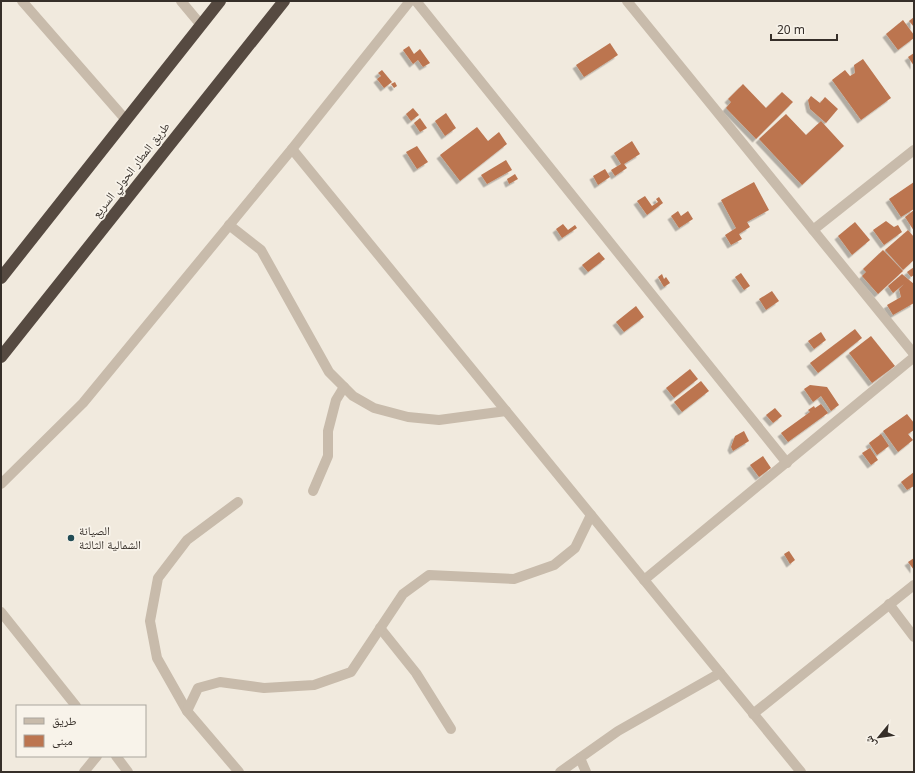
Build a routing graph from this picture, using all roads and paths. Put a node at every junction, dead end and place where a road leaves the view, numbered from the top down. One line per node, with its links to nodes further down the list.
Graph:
1 (22, 1): 9 (street)
2 (181, 1): 8 (street)
3 (220, 1): 8 (highway)
4 (284, 1): 16 (highway, طريق المطار الحولي السريع)
5 (410, 1): 10 (street)
6 (416, 1): 20 (street)
7 (627, 1): 13 (street)
8 (202, 25): 9 (highway)
9 (126, 120): 14 (highway)
10 (292, 148): 12 (street); 19 (street)
11 (914, 150): 13 (street)
12 (229, 225): 18 (street); 21 (street)
13 (813, 230): 15 (street)
14 (1, 278)
15 (914, 354)
16 (1, 357)
17 (914, 357): 20 (street)
18 (344, 387): 19 (street); 22 (street)
19 (506, 411): 24 (street)
20 (786, 463): 25 (street)
21 (1, 484)
22 (313, 491)
23 (238, 502): 33 (street)
24 (591, 515): 25 (street); 29 (street)
25 (644, 580): 31 (street)
26 (914, 584): 27 (street)
27 (889, 604): 30 (street); 34 (street)
28 (1, 612): 32 (street)
29 (380, 628): 33 (street); 35 (street)
30 (914, 637)
31 (720, 673): 34 (street); 38 (street)
32 (75, 705)
33 (187, 711): 41 (street)
34 (753, 714): 44 (street)
35 (451, 729)
36 (96, 757): 39 (street)
37 (117, 757): 40 (street)
38 (580, 758): 42 (street); 43 (street)
39 (84, 772)
40 (128, 772)
41 (239, 772)
42 (560, 772)
43 (586, 772)
44 (801, 772)

